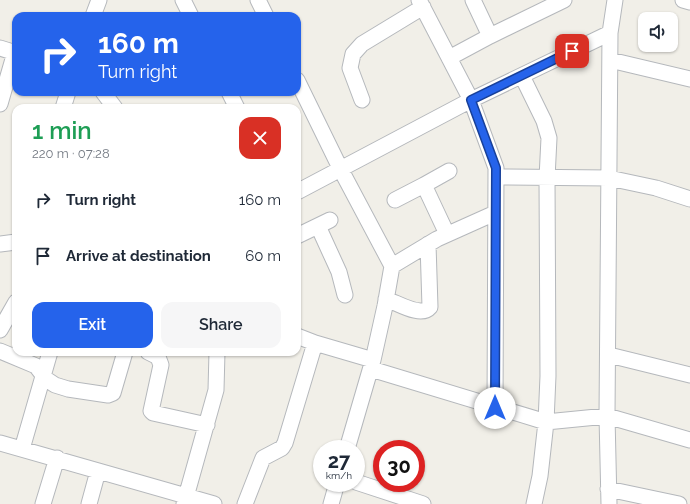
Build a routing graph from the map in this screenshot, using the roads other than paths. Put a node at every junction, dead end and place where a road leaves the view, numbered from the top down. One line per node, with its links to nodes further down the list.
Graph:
1 (99, 0): 8 (street)
2 (183, 0): 9 (street)
3 (258, 0): 10 (street)
4 (473, 0): 12 (street)
5 (564, 0): 12 (street)
6 (615, 0): 11 (street)
7 (421, 3): 15 (street); 21 (street)
8 (95, 12)
9 (189, 12)
10 (264, 12)
11 (610, 32): 16 (street); 18 (street)
12 (490, 36): 15 (street)
13 (0, 48): 14 (street)
14 (12, 52)
15 (449, 58): 22 (street)
16 (610, 60): 19 (street); 28 (street)
17 (12, 66): 23 (street)
18 (522, 76): 22 (street); 27 (street)
19 (690, 79)
20 (301, 88): 24 (street)
21 (362, 100)
22 (471, 100): 24 (street); 26 (street)
23 (0, 104)
24 (341, 170): 30 (street); 39 (street)
25 (449, 171): 29 (street)
26 (497, 177): 27 (street); 33 (street)
27 (547, 178): 28 (street); 59 (street)
28 (609, 178): 31 (street); 48 (street)
29 (424, 185): 32 (street); 35 (street)
30 (301, 190)
31 (690, 199)
32 (395, 200)
33 (495, 213): 35 (street); 57 (street)
34 (301, 234): 40 (street)
35 (447, 234): 38 (street)
36 (12, 242): 37 (street)
37 (0, 244)
38 (428, 244): 39 (street); 41 (street)
39 (392, 266): 41 (street)
40 (345, 295)
41 (386, 299): 54 (street)
42 (12, 309): 43 (street)
43 (0, 330)
44 (301, 338): 45 (street)
45 (315, 343): 54 (street); 75 (street)
46 (0, 351): 47 (street)
47 (12, 355)
48 (609, 355): 56 (street); 58 (street)
49 (14, 356): 55 (street)
50 (49, 356): 55 (street)
51 (124, 356): 55 (street)
52 (157, 356): 60 (street)
53 (217, 356): 60 (street)
54 (372, 364): 57 (street); 61 (street)
55 (42, 374): 64 (street)
56 (690, 375)
57 (495, 408): 59 (street)
58 (607, 416): 59 (street); 62 (street); 69 (street)
59 (546, 422): 78 (street)
60 (206, 425): 70 (street)
61 (350, 440)
62 (690, 440)
63 (0, 443): 64 (street)
64 (22, 449): 65 (street)
65 (57, 458): 66 (street); 72 (street)
66 (98, 470): 70 (street); 73 (street)
67 (365, 485): 77 (street)
68 (334, 492): 76 (street)
69 (609, 497): 71 (street)
70 (185, 500): 74 (street)
71 (661, 502): 79 (street)
72 (44, 504)
73 (89, 504)
74 (214, 504)
75 (245, 504)
76 (331, 504)
77 (423, 504)
78 (534, 504)
79 (679, 504)

